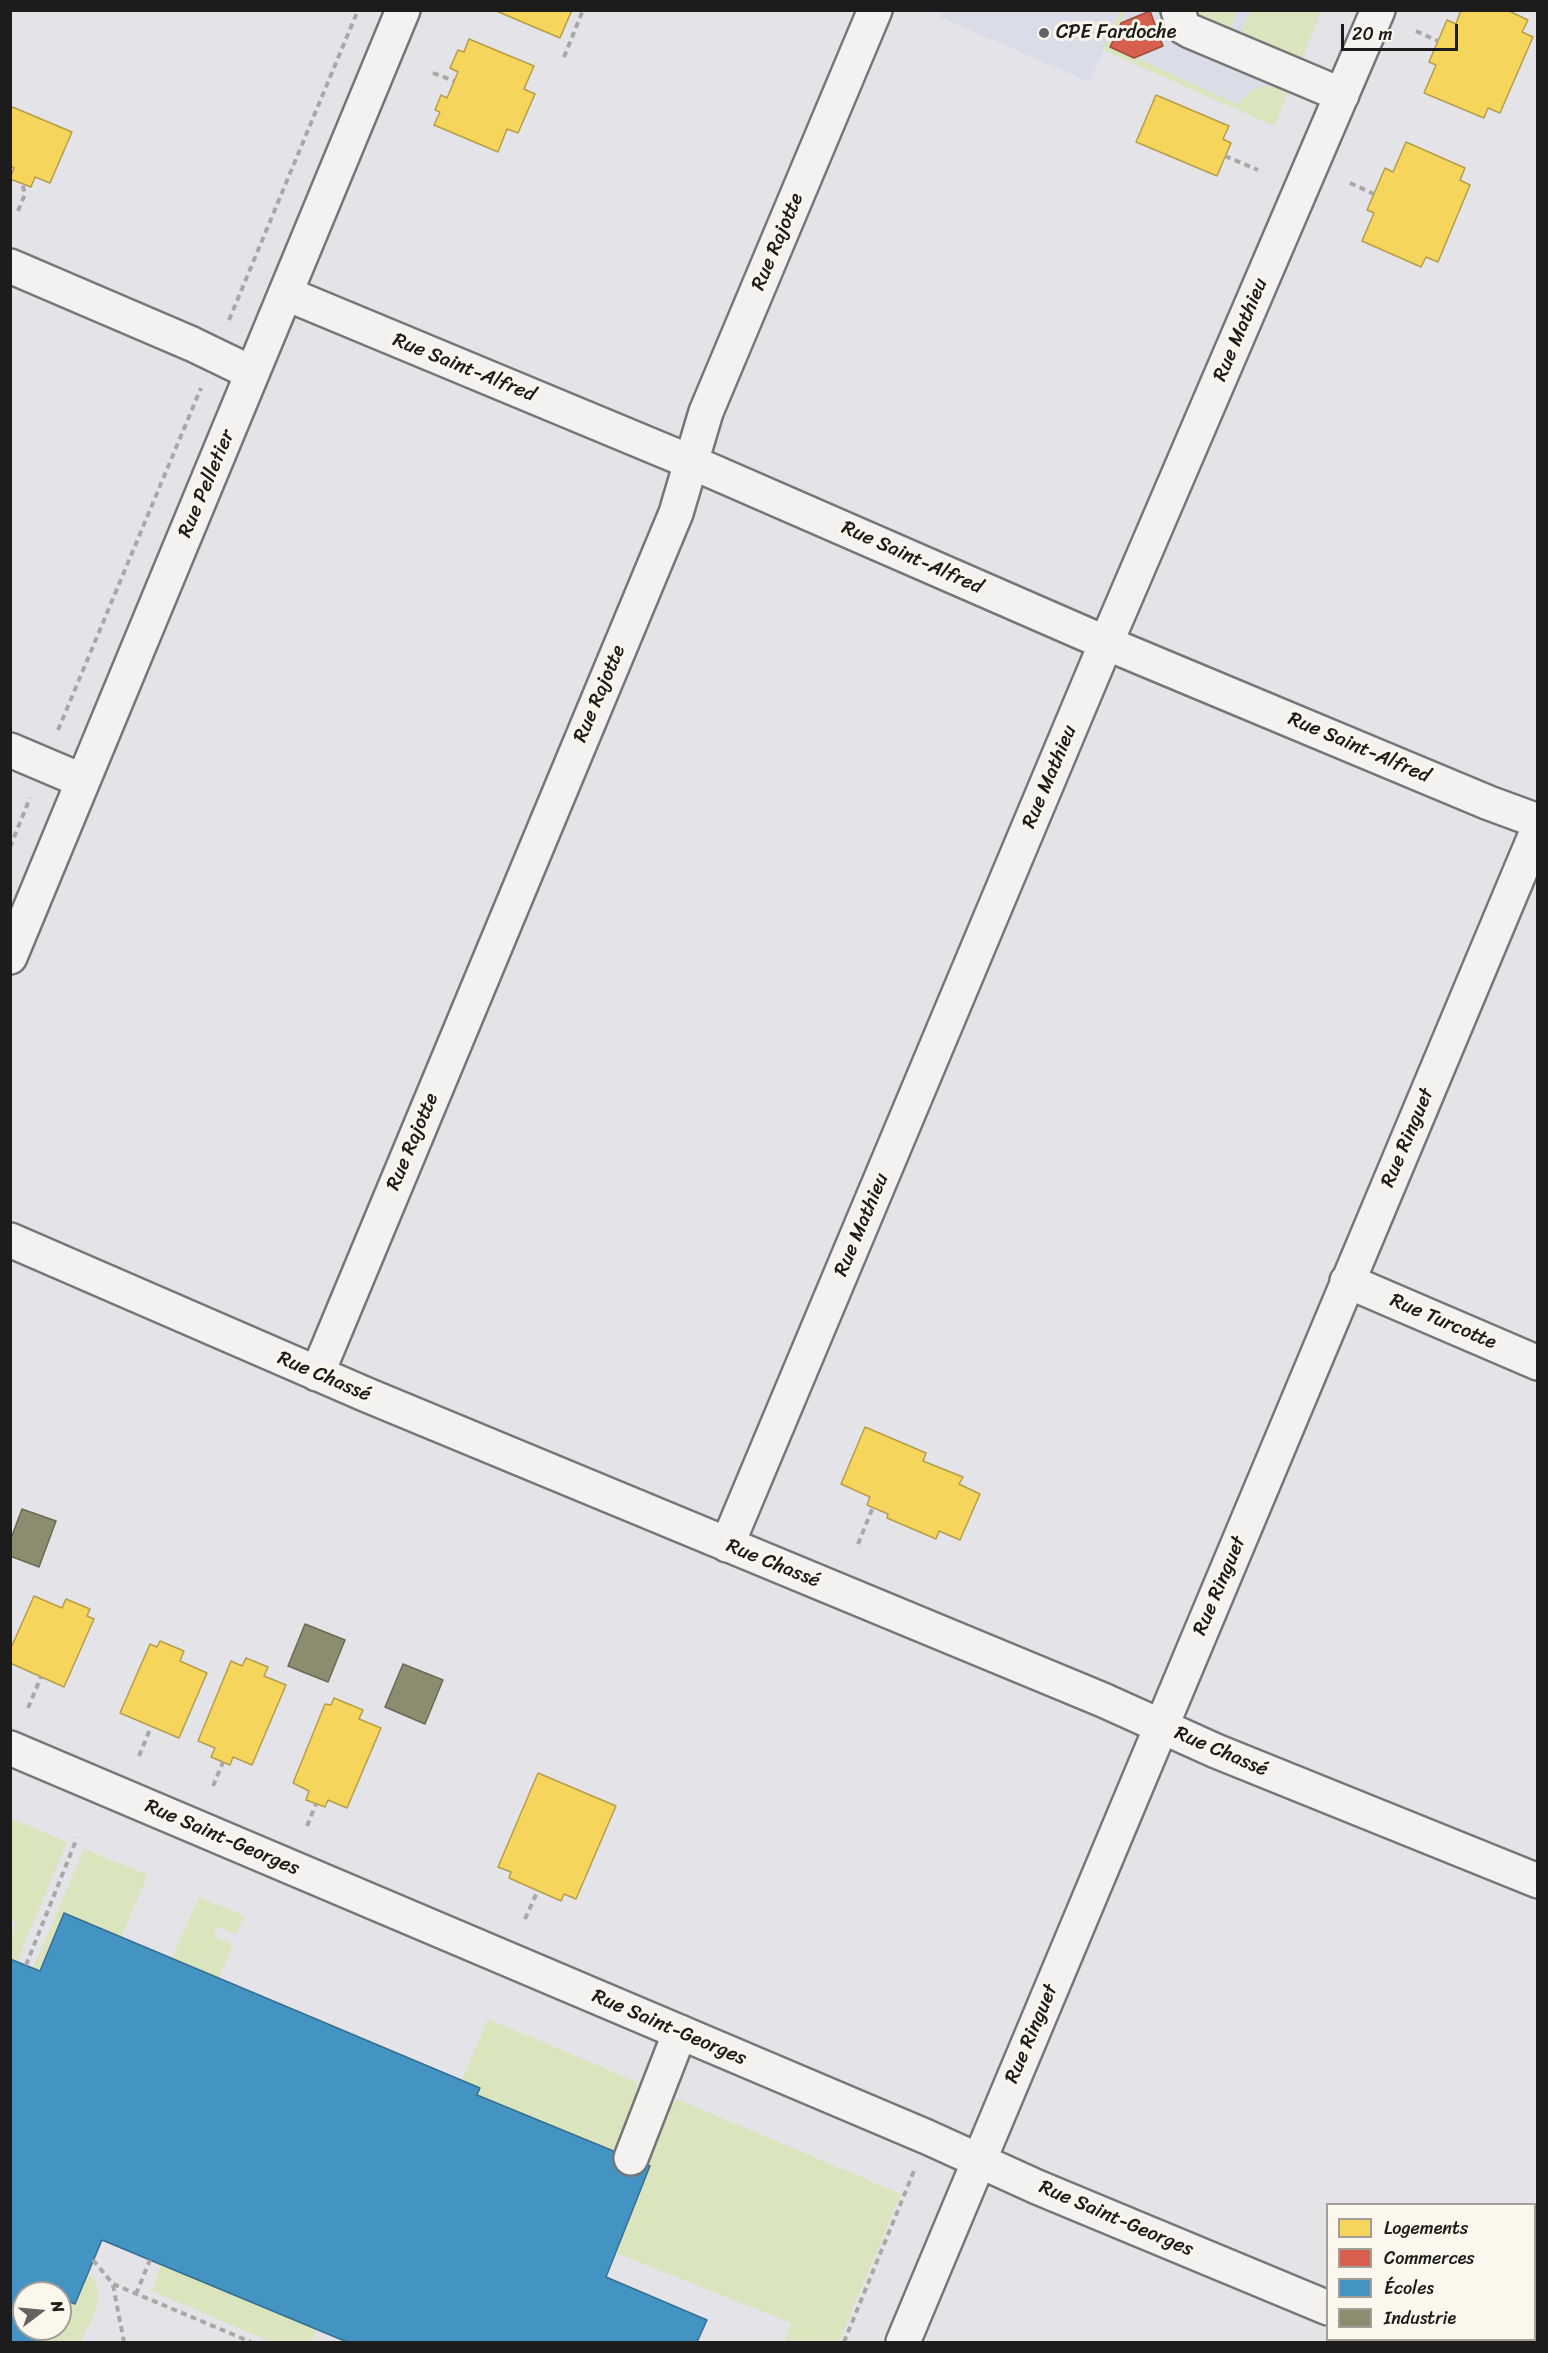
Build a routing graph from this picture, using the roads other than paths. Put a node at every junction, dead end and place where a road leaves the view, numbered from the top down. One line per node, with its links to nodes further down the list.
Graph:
1 (403, 10): 7 (street, Rue Pelletier)
2 (875, 10): 9 (street, Rue Rajotte)
3 (1378, 10): 5 (street, Rue Mathieu)
4 (1172, 20): 5 (street)
5 (1342, 95): 10 (street, Rue Mathieu)
6 (10, 266): 8 (street)
7 (287, 294): 8 (street, Rue Pelletier); 9 (street, Rue Saint-Alfred)
8 (252, 373): 12 (street, Rue Pelletier)
9 (691, 462): 10 (street, Rue Saint-Alfred); 19 (street, Rue Rajotte)
10 (1106, 643): 13 (street, Rue Saint-Alfred); 20 (street, Rue Mathieu)
11 (10, 750): 12 (street)
12 (83, 781): 15 (street, Rue Pelletier)
13 (1538, 820)
14 (1538, 829): 17 (street, Rue Ringuet)
15 (10, 957)
16 (10, 1240): 19 (street, Rue Chassé)
17 (1347, 1281): 18 (street, Rue Turcotte); 21 (street, Rue Ringuet)
18 (1538, 1363)
19 (317, 1374): 20 (street, Rue Chassé)
20 (727, 1545): 21 (street, Rue Chassé)
21 (1161, 1727): 23 (street, Rue Chassé); 26 (street, Rue Ringuet)
22 (10, 1748): 24 (street, Rue Saint-Georges)
23 (1538, 1881)
24 (680, 2032): 25 (street); 26 (street, Rue Saint-Georges)
25 (631, 2158)
26 (980, 2160): 27 (street, Rue Saint-Georges); 28 (street, Rue Ringuet)
27 (1326, 2307)
28 (903, 2343)

